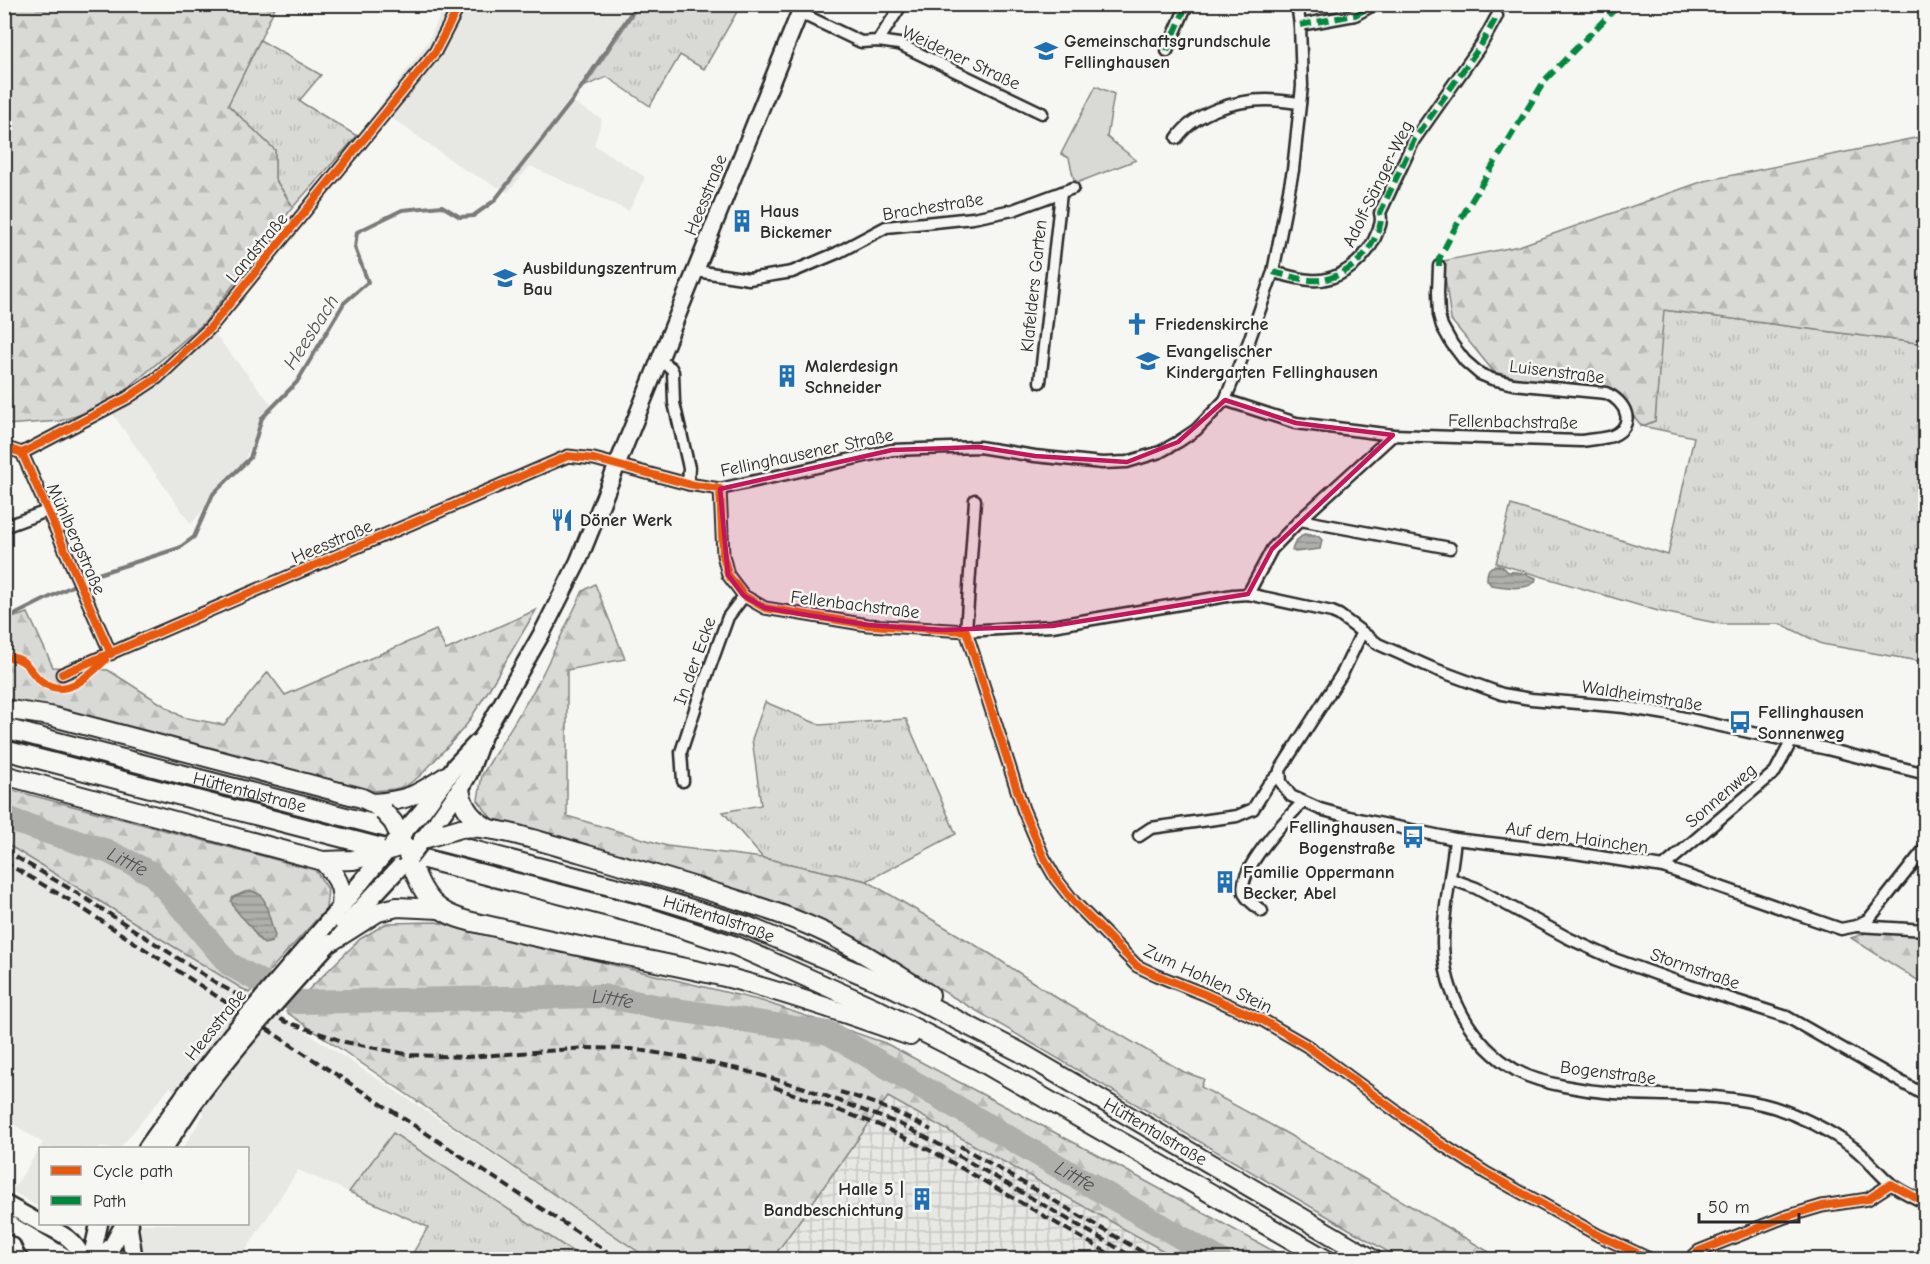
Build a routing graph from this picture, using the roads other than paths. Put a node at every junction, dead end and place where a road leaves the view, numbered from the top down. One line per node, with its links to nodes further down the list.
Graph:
1 (460, 4): 25 (street, Landstraße)
2 (902, 4): 9 (street)
3 (1187, 4): 10 (street)
4 (1297, 4): 8 (street, Fellinghausener Straße)
5 (1374, 4): 8 (street)
6 (801, 9): 9 (street, Weidener Straße); 17 (main road, Heesstraße)
7 (1497, 16): 18 (street, Adolf-Sänger-Weg)
8 (1300, 24): 11 (street, Fellinghausener Straße)
9 (878, 41): 12 (street, Weidener Straße)
10 (1167, 51)
11 (1300, 103): 13 (street); 18 (street, Fellinghausener Straße)
12 (1042, 113)
13 (1178, 138)
14 (1073, 188): 15 (street, Brachestraße)
15 (1061, 193): 17 (street, Brachestraße); 20 (street, Klafelders Garten)
16 (1439, 266): 22 (street, Luisenstraße)
17 (696, 271): 19 (main road, Heesstraße)
18 (1273, 272): 21 (street, Fellinghausener Straße)
19 (659, 360): 26 (main road, Heesstraße); 27 (street)
20 (1040, 382)
21 (1225, 400): 23 (street, Fellenbachstraße); 28 (street, Fellinghausener Straße)
22 (1626, 422): 23 (street, Fellenbachstraße)
23 (1393, 435): 31 (street)
24 (4, 447): 25 (street)
25 (22, 453): 30 (street, Mühlbergstraße)
26 (617, 466): 27 (street, Fellinghausener Straße); 38 (street, Heesstraße); 42 (main road, Heesstraße)
27 (688, 484): 28 (street, Fellinghausener Straße)
28 (720, 489): 35 (street)
29 (975, 500): 36 (street)
30 (47, 510): 32 (street); 38 (street, Mühlbergstraße)
31 (1300, 520): 33 (street); 34 (street)
32 (4, 526)
33 (1450, 548)
34 (1248, 594): 36 (street, Fellenbachstraße); 37 (street)
35 (744, 596): 36 (street, Fellenbachstraße); 49 (street, In der Ecke)
36 (966, 631): 93 (street, Zum Hohlen Stein)
37 (1362, 632): 43 (street, Waldheimstraße); 45 (street)
38 (111, 654): 39 (street, Heesstraße)
39 (62, 674)
40 (4, 709): 52 (highway)
41 (4, 728): 69 (highway, Hüttentalstraße)
42 (485, 733): 48 (main road, Heesstraße); 50 (main road, Heesstraße)
43 (1791, 742): 46 (street, Waldheimstraße); 61 (street, Sonnenweg)
44 (4, 750): 70 (highway, Hüttentalstraße)
45 (1279, 774): 51 (street, Auf dem Hainchen); 54 (street)
46 (1926, 774)
47 (4, 775): 60 (highway)
48 (448, 775): 52 (highway); 57 (main road, Heesstraße, bridge)
49 (683, 782)
50 (460, 789): 53 (highway); 55 (main road, Heesstraße, bridge)
51 (1303, 802): 56 (street, Auf dem Hainchen); 65 (street)
52 (378, 807): 57 (highway, bridge)
53 (491, 829): 55 (highway, bridge); 69 (highway)
54 (1139, 836)
55 (423, 839): 57 (highway, bridge)
56 (1455, 839): 61 (street, Auf dem Hainchen); 62 (street, Bogenstraße)
57 (404, 846): 59 (highway, bridge); 64 (highway); 68 (main road, Heesstraße)
58 (1926, 847): 66 (street)
59 (387, 851): 60 (highway); 63 (main road, Heesstraße)
60 (324, 861): 63 (highway)
61 (1663, 867): 66 (street, Auf dem Hainchen)
62 (1451, 879): 71 (street, Stormstraße); 75 (street, Bogenstraße)
63 (341, 906): 72 (main road, Heesstraße, bridge)
64 (440, 909): 68 (highway); 70 (highway)
65 (1262, 911)
66 (1856, 926): 67 (street)
67 (1926, 930)
68 (329, 943): 72 (main road, Heesstraße, bridge)
69 (1020, 1053): 92 (highway, Hüttentalstraße)
70 (980, 1061): 91 (highway, Hüttentalstraße)
71 (1926, 1096)
72 (188, 1100): 73 (main road, Heesstraße); 74 (main road, Heesstraße)
73 (149, 1147)
74 (165, 1147)
75 (1891, 1184): 77 (street, Bogenstraße); 94 (street)
76 (4, 1203): 79 (main road)
77 (1926, 1203)
78 (4, 1221): 84 (main road)
79 (39, 1222)
80 (45, 1225): 87 (main road)
81 (99, 1225): 88 (main road)
82 (123, 1225): 89 (main road)
83 (130, 1225): 90 (main road)
84 (27, 1235): 85 (main road); 86 (main road)
85 (46, 1260)
86 (71, 1260)
87 (85, 1260)
88 (91, 1260)
89 (97, 1260)
90 (134, 1260)
91 (1327, 1260)
92 (1374, 1260)
93 (1652, 1260)
94 (1689, 1260)

